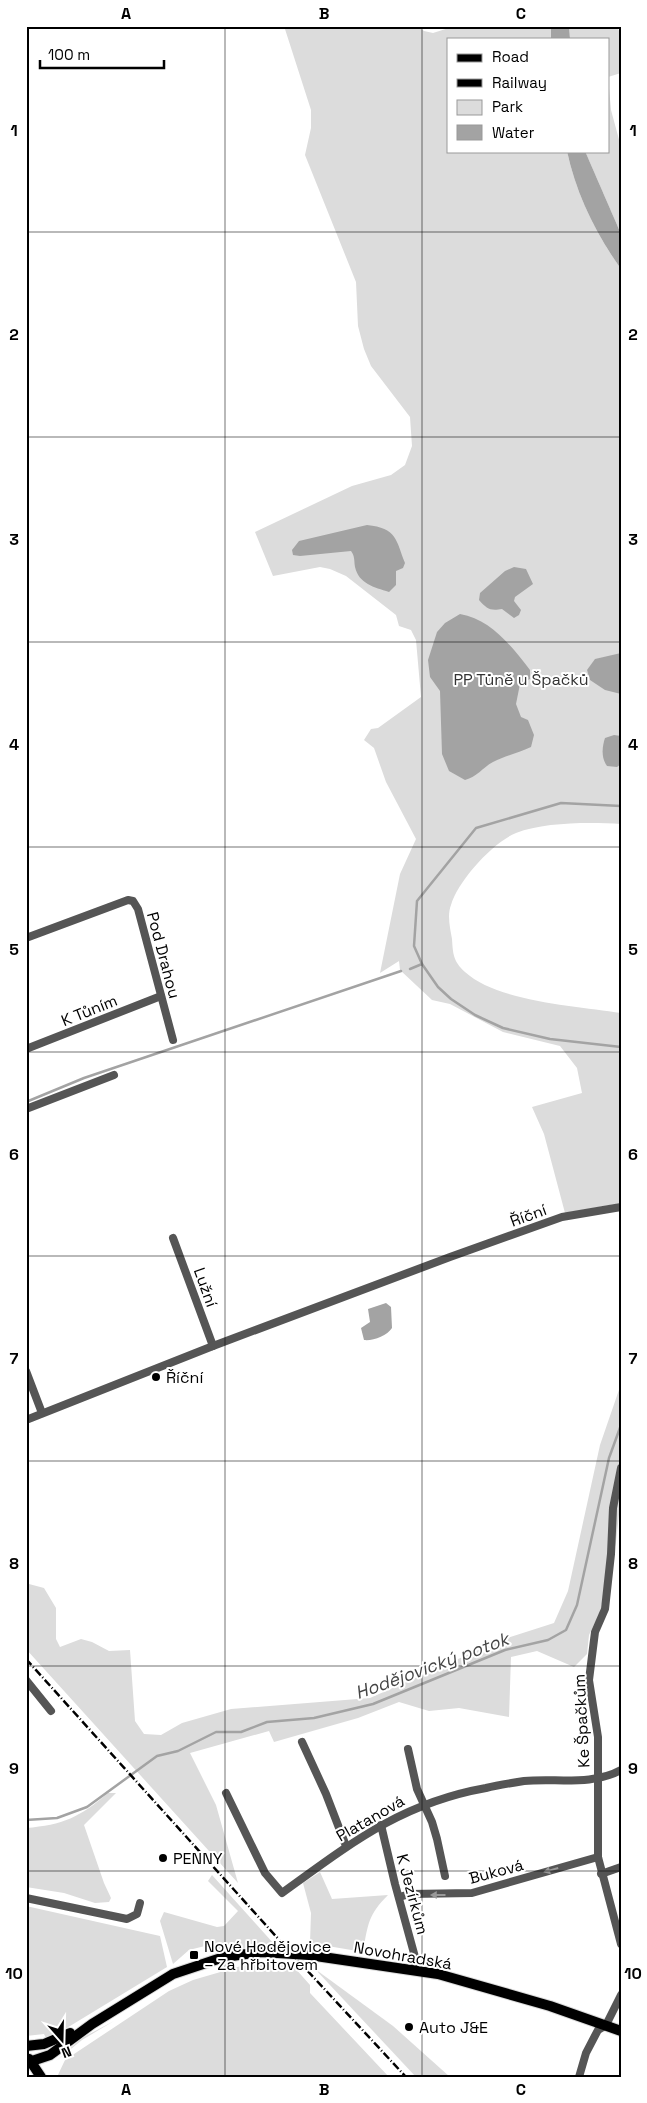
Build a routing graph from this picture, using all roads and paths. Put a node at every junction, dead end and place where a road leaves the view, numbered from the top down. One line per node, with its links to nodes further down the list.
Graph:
1 (26, 938): 2 (street, Pod Drahou)
2 (161, 996): 3 (street, Pod Drahou); 4 (street, K Tůním)
3 (174, 1040)
4 (26, 1049)
5 (114, 1075): 6 (street)
6 (26, 1109)
7 (621, 1207): 9 (street, Říční)
8 (173, 1238): 9 (street, Lužní)
9 (213, 1346): 11 (street, Říční)
10 (26, 1371): 11 (street)
11 (42, 1413): 12 (street, Říční)
12 (26, 1420)
13 (621, 1468): 19 (street, Ke Špačkům)
14 (26, 1680): 15 (street)
15 (51, 1711)
16 (302, 1742): 23 (street)
17 (412, 1753): 21 (street)
18 (621, 1770): 19 (street, Platanová)
19 (597, 1779): 21 (street, Platanová); 24 (street, Ke Špačkům)
20 (226, 1793): 23 (street, Platanová)
21 (423, 1804): 22 (street, Platanová); 27 (street)
22 (381, 1825): 23 (street, Platanová); 28 (street, K Jezírkům)
23 (346, 1846)
24 (598, 1857): 26 (street, Ke Špačkům); 28 (street, Buková, one-way to 28)
25 (621, 1867): 26 (street)
26 (601, 1874): 31 (street, Ke Špačkům)
27 (445, 1876)
28 (398, 1897): 32 (street, K Jezírkům)
29 (26, 1898): 30 (street)
30 (140, 1903)
31 (621, 1944)
32 (413, 1970): 34 (main road, Novohradská); 35 (main road, Novohradská)
33 (621, 1995): 35 (street)
34 (92, 2024): 37 (main road); 38 (main road, Novohradská)
35 (606, 2025): 36 (main road, Novohradská); 41 (street)
36 (621, 2031)
37 (26, 2046)
38 (50, 2055): 39 (main road, Novohradská); 40 (main road, Novohradská)
39 (28, 2062): 40 (main road)
40 (38, 2076)
41 (579, 2077)

